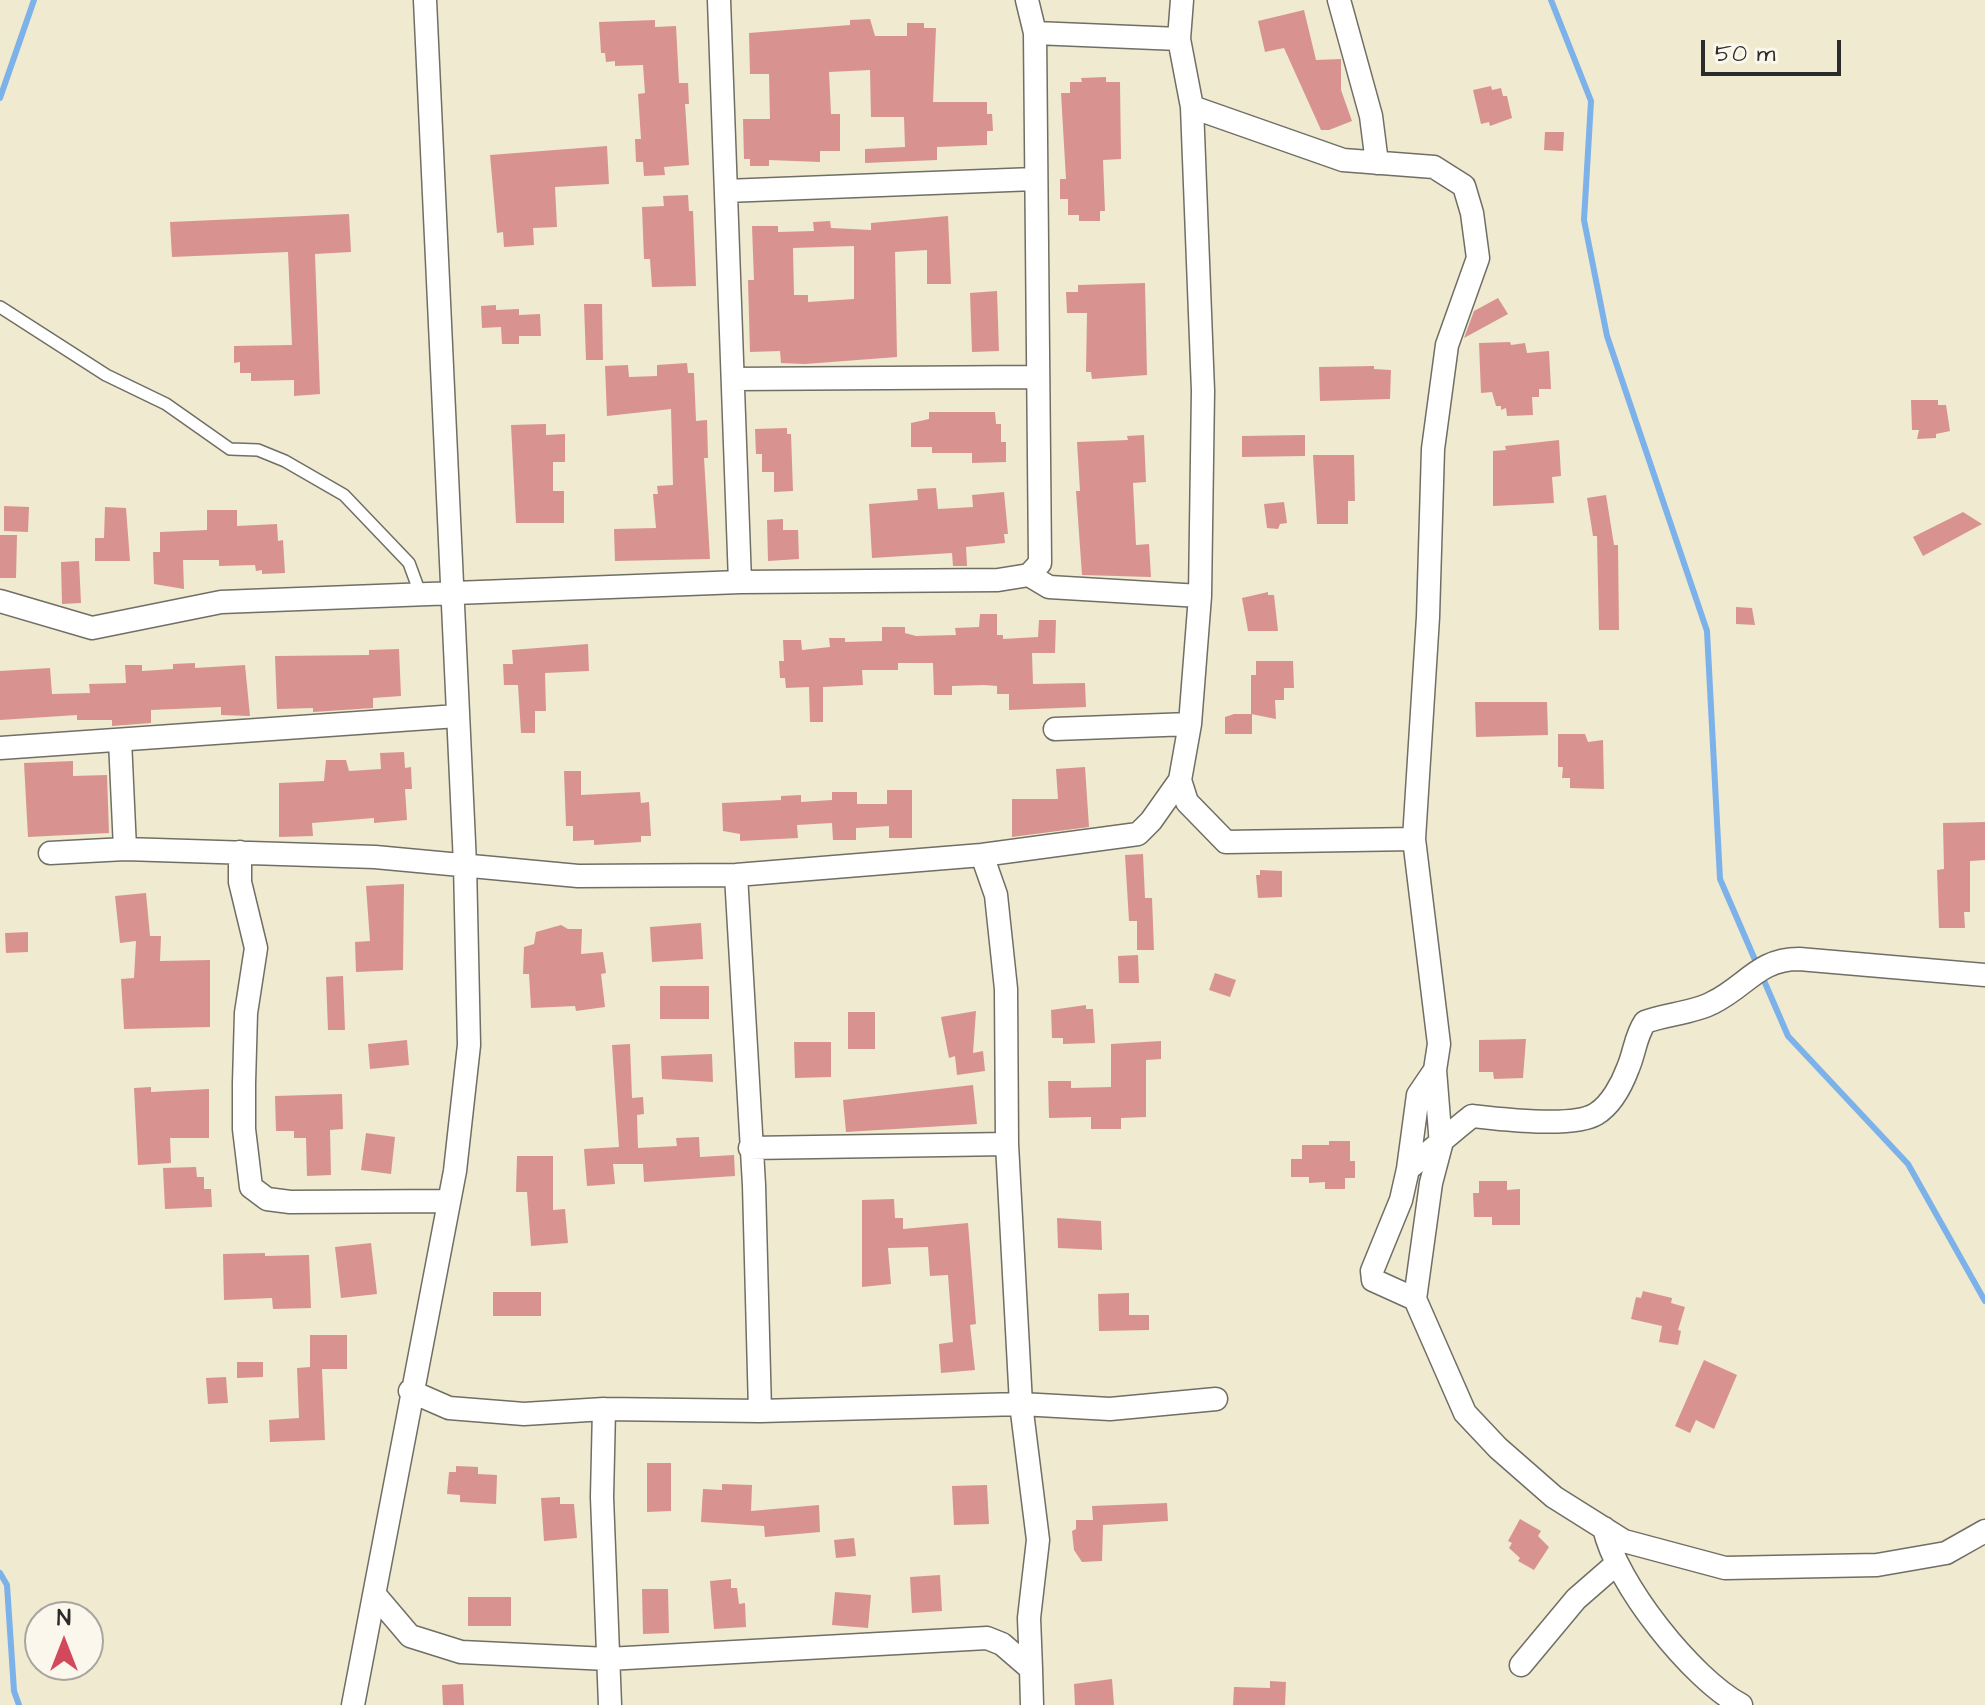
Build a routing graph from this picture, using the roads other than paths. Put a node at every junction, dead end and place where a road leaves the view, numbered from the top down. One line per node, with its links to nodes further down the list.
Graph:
1 (425, 0): 17 (street)
2 (719, 0): 11 (street)
3 (1027, 0): 6 (street)
4 (1182, 0): 7 (street)
5 (1339, 0): 9 (street)
6 (1035, 33): 7 (street); 10 (street)
7 (1179, 39): 8 (street)
8 (1192, 107): 9 (street); 19 (street)
9 (1377, 163): 27 (street)
10 (1035, 179): 11 (street); 13 (street)
11 (726, 191): 14 (street)
12 (0, 307): 18 (lane)
13 (1038, 377): 14 (street); 15 (street)
14 (733, 379): 16 (street)
15 (1029, 575): 16 (street); 19 (street)
16 (740, 582): 17 (street)
17 (450, 591): 18 (street); 21 (street)
18 (420, 593): 20 (street)
19 (1200, 596): 22 (street)
20 (0, 601)
21 (457, 716): 24 (street); 32 (street)
22 (1190, 724): 23 (street); 26 (street)
23 (1055, 729)
24 (120, 740): 25 (street); 28 (street)
25 (0, 748)
26 (1180, 780): 27 (street); 31 (street)
27 (1414, 839): 35 (street)
28 (125, 849): 29 (street); 30 (street)
29 (240, 852): 32 (street); 40 (street)
30 (50, 853)
31 (982, 855): 33 (street); 36 (street)
32 (465, 864): 33 (street); 40 (street)
33 (736, 875): 38 (street)
34 (1985, 975): 37 (street)
35 (1435, 1070): 37 (street); 39 (street)
36 (1007, 1144): 38 (street); 44 (street)
37 (1441, 1145): 39 (street); 41 (street)
38 (750, 1148): 46 (street)
39 (1408, 1169): 41 (street)
40 (449, 1201): 42 (street)
41 (1415, 1299): 47 (street)
42 (410, 1391): 45 (street); 50 (street)
43 (1216, 1399): 44 (street)
44 (1021, 1404): 46 (street); 51 (street)
45 (604, 1409): 46 (street); 53 (street)
46 (760, 1411)
47 (1604, 1528): 48 (street); 49 (street)
48 (1985, 1531)
49 (1615, 1565): 54 (street); 59 (street)
50 (376, 1596): 53 (street); 56 (street)
51 (1029, 1618): 52 (street); 55 (street)
52 (987, 1638): 53 (street); 55 (street)
53 (608, 1659): 57 (street)
54 (1521, 1665)
55 (1031, 1669): 58 (street)
56 (353, 1705)
57 (610, 1705)
58 (1032, 1705)
59 (1741, 1705)

